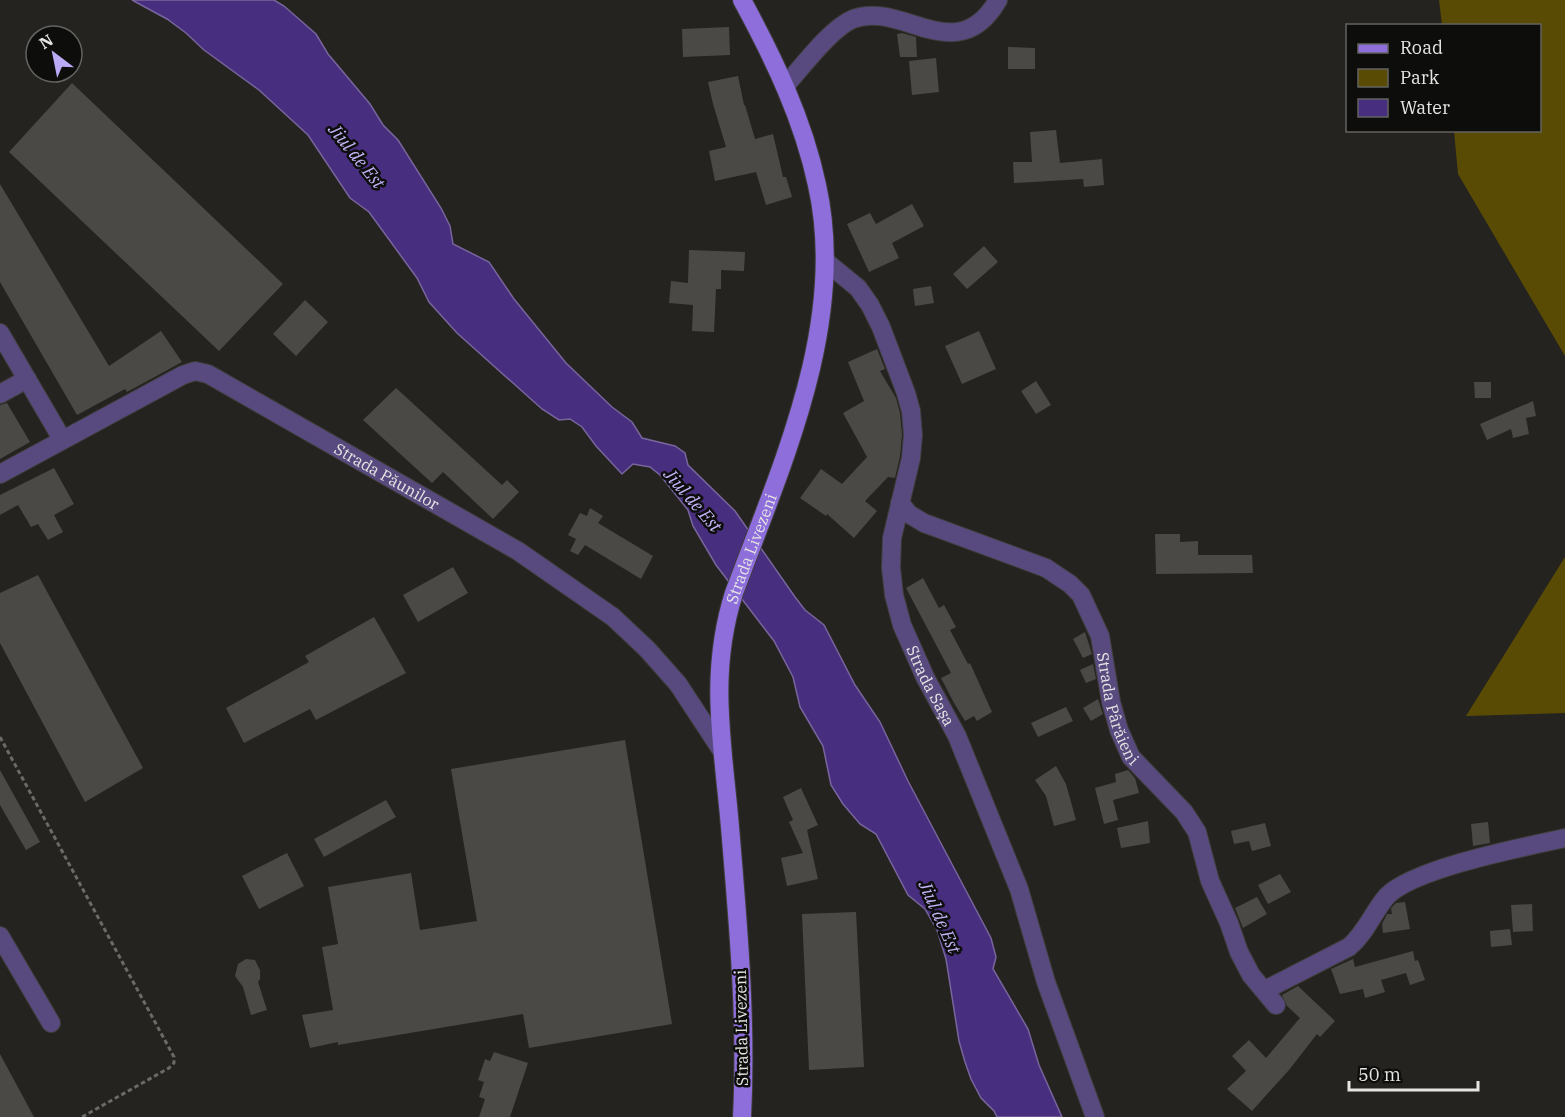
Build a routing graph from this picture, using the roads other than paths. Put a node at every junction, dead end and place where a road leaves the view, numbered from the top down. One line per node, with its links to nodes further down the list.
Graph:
1 (742, 0): 3 (main road, Strada Livezeni)
2 (998, 0): 3 (street)
3 (785, 86): 4 (main road, Strada Livezeni)
4 (825, 261): 10 (street, Strada Saşa); 11 (main road, Strada Livezeni)
5 (0, 333): 6 (street)
6 (27, 379): 7 (street); 8 (street)
7 (0, 394)
8 (62, 440): 9 (street, Strada Păunilor); 11 (street, Strada Păunilor)
9 (0, 474)
10 (900, 502): 12 (street, Strada Pârăieni); 16 (street, Strada Saşa)
11 (722, 751): 15 (main road, Strada Livezeni)
12 (1565, 838)
13 (0, 936): 14 (street)
14 (51, 1023)
15 (742, 1117)
16 (1095, 1117)

